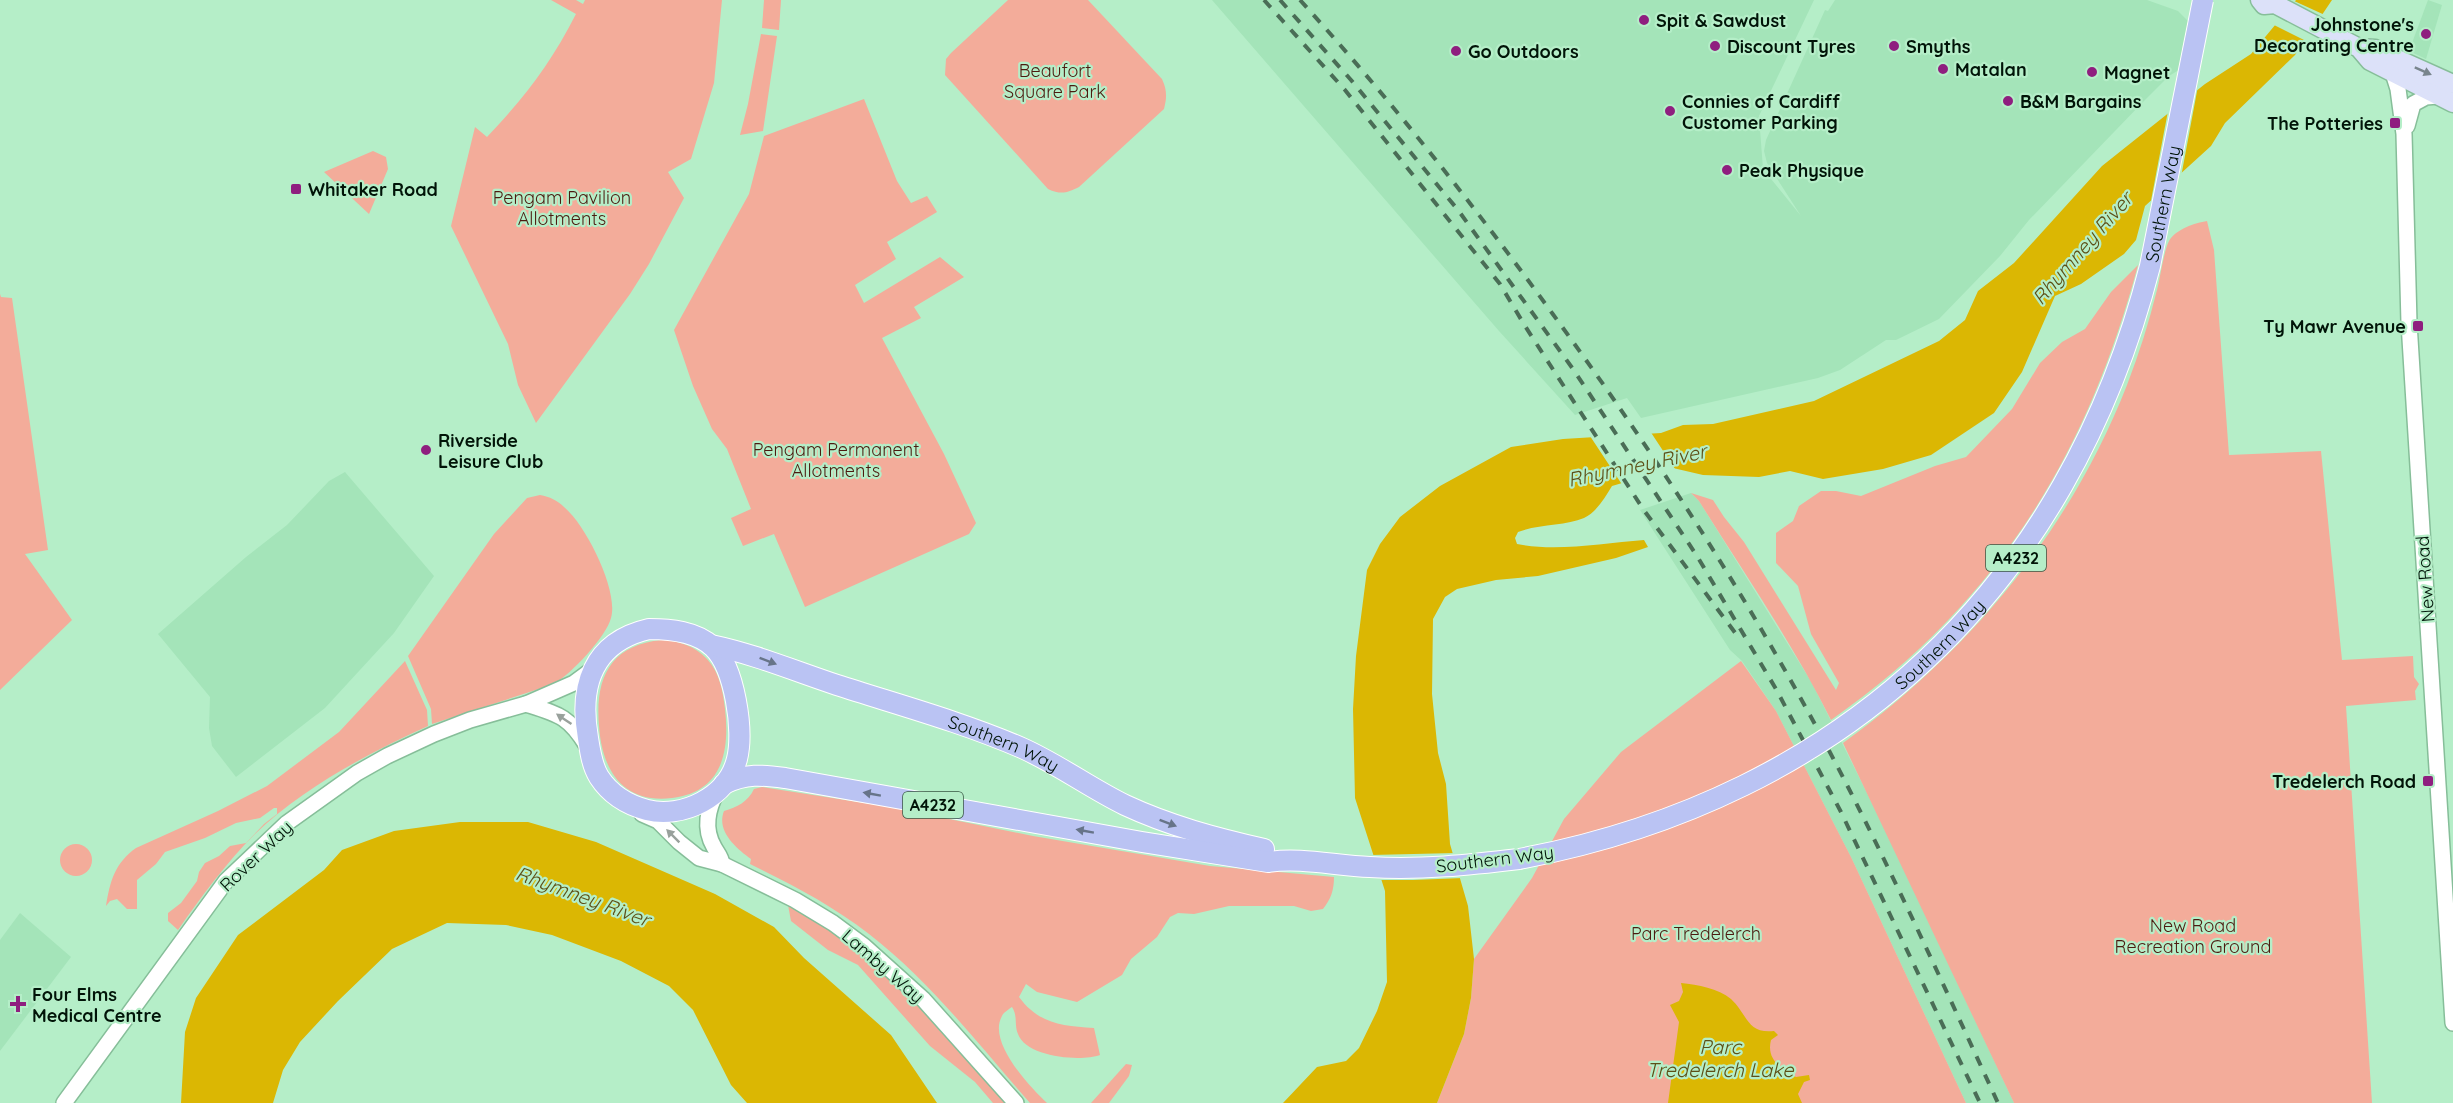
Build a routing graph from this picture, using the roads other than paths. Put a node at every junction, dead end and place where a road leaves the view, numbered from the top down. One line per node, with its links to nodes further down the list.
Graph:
1 (2203, 0): 15 (main road, Southern Way / A4232, bridge)
2 (2244, 0): 3 (main road)
3 (2268, 2): 4 (main road)
4 (2359, 48): 5 (main road); 6 (main road, one-way to 6)
5 (2393, 73): 7 (main road); 8 (street, New Road)
6 (2453, 84)
7 (2446, 100): 8 (street, New Road)
8 (2404, 134): 17 (street, New Road)
9 (711, 645): 10 (main road); 13 (main road); 15 (main road, Southern Way / A4232, one-way to 15)
10 (593, 669): 11 (street, Rover Way); 12 (main road)
11 (526, 704): 12 (street, one-way to 11); 18 (street, Rover Way)
12 (590, 750): 14 (main road)
13 (721, 787): 14 (main road); 15 (main road, Southern Way / A4232, one-way to 13); 16 (street)
14 (620, 799): 16 (street, Lamby Way, one-way to 14)
15 (1289, 859)
16 (722, 864): 19 (street, Lamby Way)
17 (2453, 1023)
18 (64, 1103)
19 (1016, 1103)

